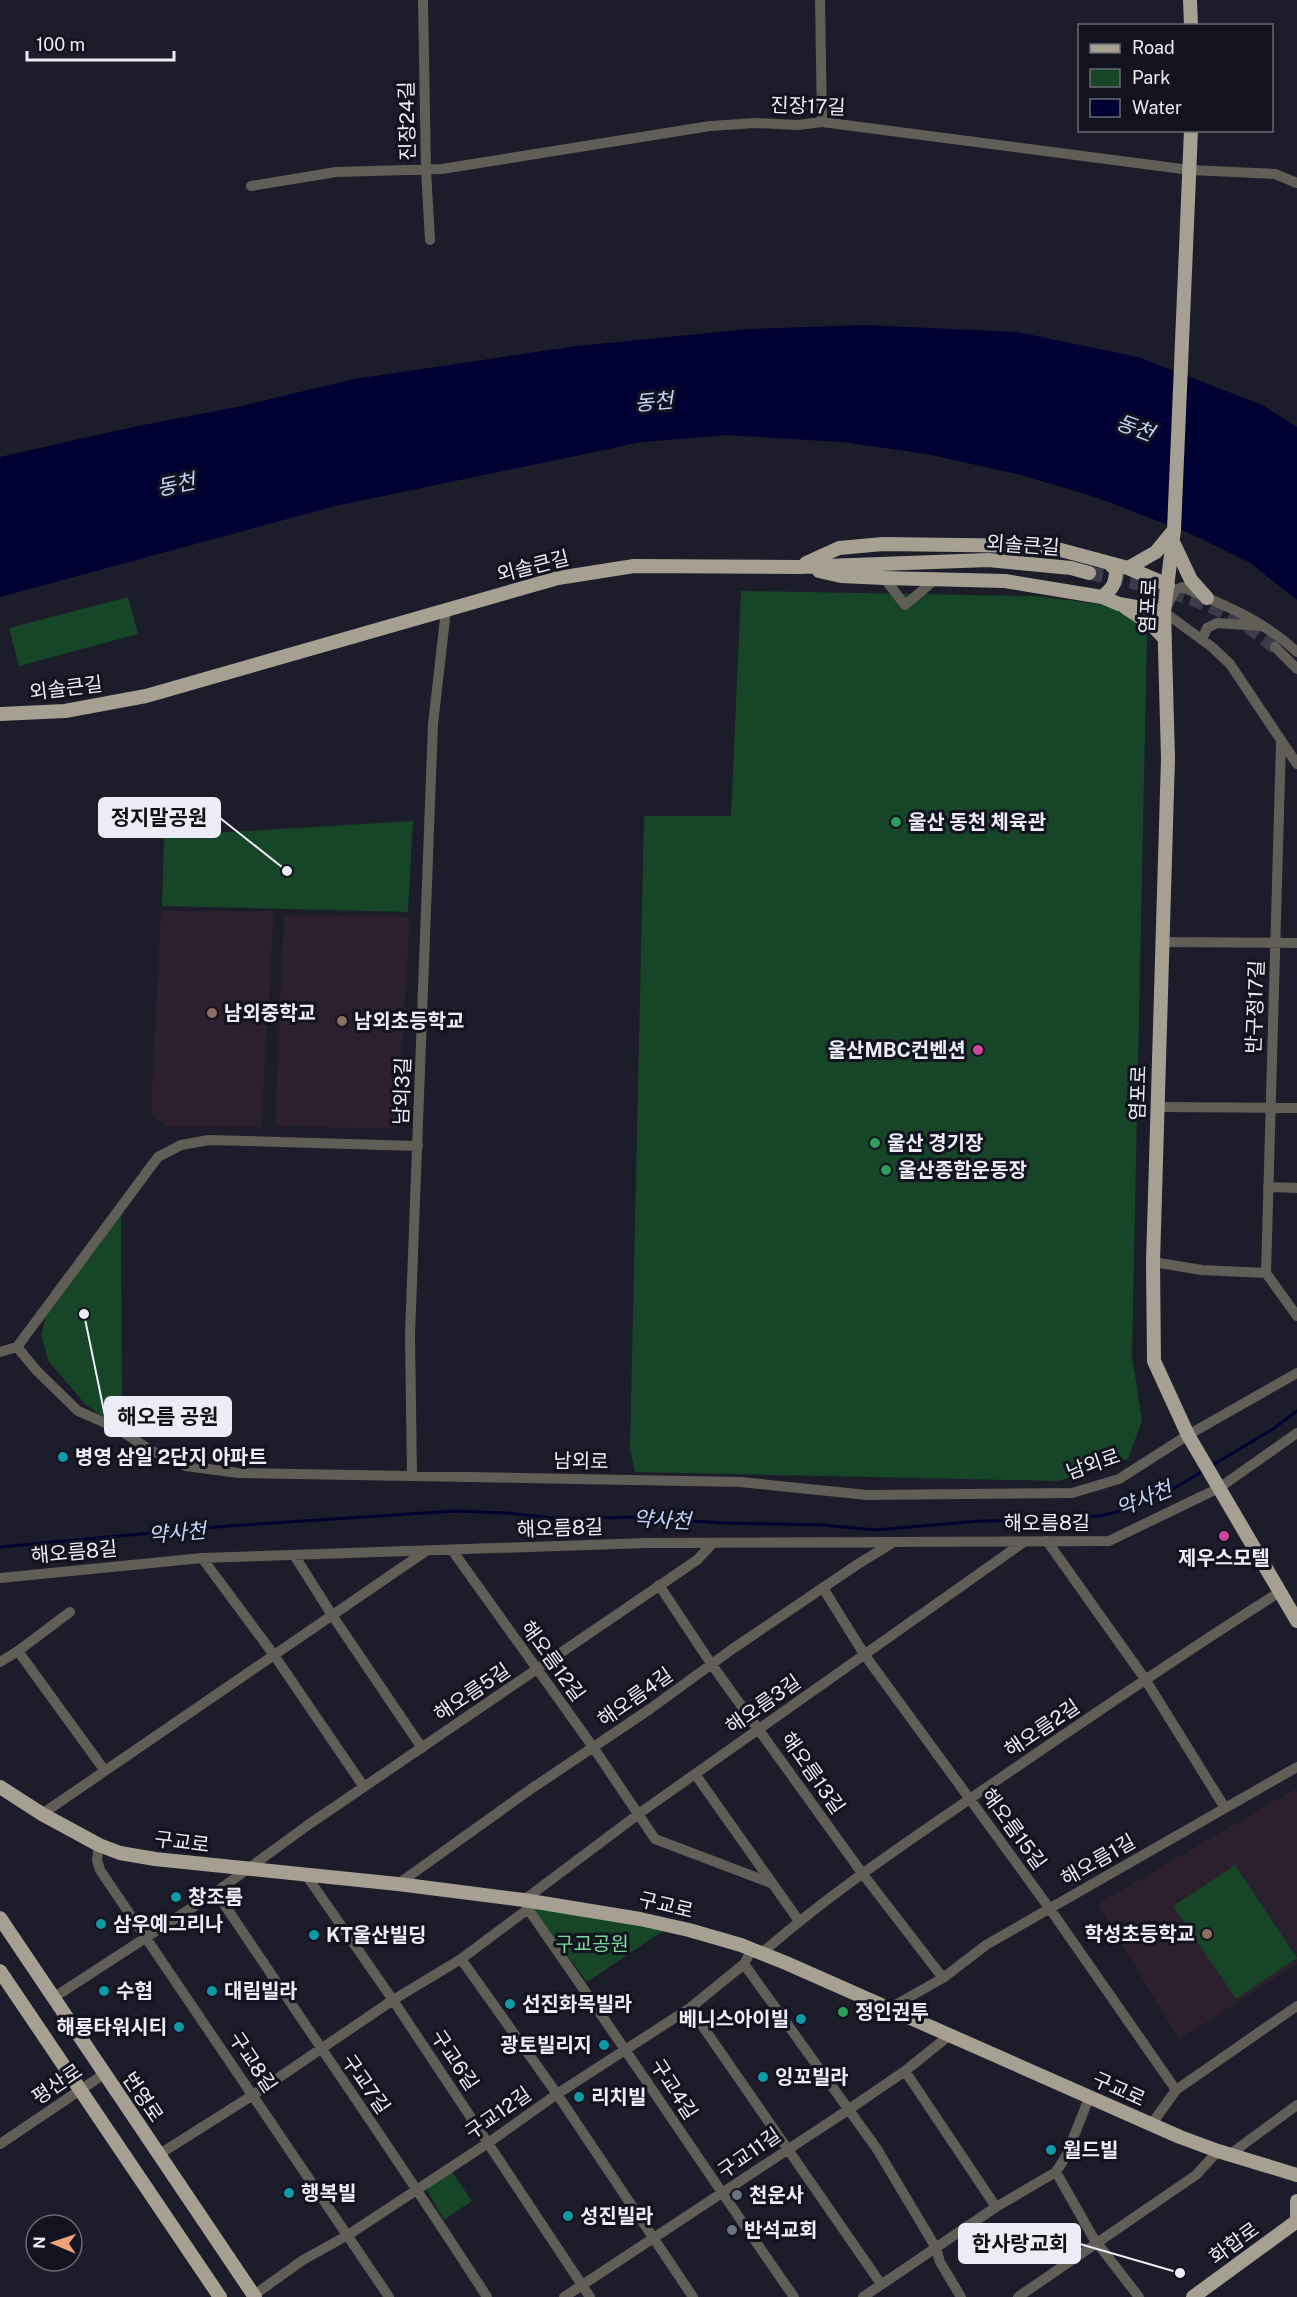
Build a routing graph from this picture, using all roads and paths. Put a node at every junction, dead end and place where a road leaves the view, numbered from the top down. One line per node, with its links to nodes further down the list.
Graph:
1 (423, 0): 7 (street, 진장24길)
2 (820, 0): 5 (street)
3 (1190, 0): 4 (main road)
4 (1191, 24)
5 (822, 122): 7 (street, 진장17길); 8 (street, 진장17길)
6 (1191, 132): 8 (main road)
7 (426, 170): 10 (street, 진장17길); 11 (street, 진장24길)
8 (1190, 170): 9 (street, 진장17길); 12 (main road, 염포로)
9 (1297, 183)
10 (252, 186)
11 (430, 240)
12 (1173, 534): 15 (main road); 19 (main road, 염포로); 21 (main road)
13 (1109, 563): 14 (main road); 15 (main road); 20 (main road)
14 (799, 567): 16 (main road, 외솔큰길); 17 (main road); 23 (main road, 외솔큰길)
15 (1128, 568): 19 (main road)
16 (1089, 573)
17 (884, 578): 18 (main road); 18 (street)
18 (937, 578): 20 (main road)
19 (1168, 585): 24 (main road, 염포로)
20 (1102, 597): 22 (main road)
21 (1207, 598): 24 (street); 25 (street)
22 (1119, 604): 24 (main road); 26 (main road)
23 (446, 610): 31 (main road, 외솔큰길); 40 (street, 남외3길)
24 (1164, 612): 26 (main road, 염포로); 27 (street)
25 (1264, 626): 27 (street); 29 (street)
26 (1165, 639): 34 (main road, 염포로)
27 (1202, 640): 32 (street)
28 (1275, 647): 30 (street)
29 (1297, 652)
30 (1297, 669)
31 (0, 714)
32 (1281, 742): 33 (street); 35 (street, 반구정17길)
33 (1297, 764)
34 (1162, 942): 35 (street); 37 (main road, 염포로)
35 (1275, 943): 36 (street); 38 (street, 반구정17길)
36 (1297, 943)
37 (1157, 1107): 38 (street); 43 (main road, 염포로)
38 (1270, 1108): 39 (street); 41 (street, 반구정17길)
39 (1297, 1108)
40 (418, 1146): 46 (street, 남외3길); 51 (street)
41 (1268, 1187): 42 (street); 44 (street, 반구정17길)
42 (1297, 1188)
43 (1153, 1262): 44 (street); 50 (main road, 염포로)
44 (1266, 1273): 45 (street)
45 (1297, 1316)
46 (17, 1347): 47 (street); 51 (street, 남외로)
47 (0, 1352)
48 (1297, 1373): 50 (street, 남외로)
49 (1297, 1433): 52 (street, 해오름8길)
50 (1188, 1435): 51 (street, 남외로); 52 (main road, 염포로)
51 (412, 1476)
52 (1219, 1488): 54 (street, 해오름8길); 64 (main road, 염포로)
53 (1024, 1541): 54 (street, 해오름8길); 55 (street, 해오름8길); 69 (street, 해오름3길)
54 (1047, 1541): 74 (street)
55 (894, 1542): 56 (street, 해오름8길); 63 (street, 해오름4길)
56 (713, 1543): 57 (street, 해오름8길); 62 (street, 해오름5길)
57 (453, 1550): 58 (street, 해오름8길); 73 (street, 해오름12길)
58 (426, 1551): 59 (street, 해오름8길); 66 (street)
59 (294, 1555): 60 (street, 해오름8길); 66 (street)
60 (202, 1558): 61 (street, 해오름8길); 70 (street)
61 (0, 1578)
62 (659, 1585): 72 (street, 해오름13길); 73 (street, 해오름5길)
63 (823, 1588): 69 (street, 해오름15길); 72 (street, 해오름4길)
64 (1280, 1592): 67 (main road, 염포로); 74 (street, 해오름2길)
65 (70, 1612): 68 (street)
66 (332, 1616): 70 (street); 77 (street)
67 (1297, 1621)
68 (18, 1651): 71 (street); 79 (street)
69 (864, 1654): 75 (street, 해오름3길); 83 (street, 해오름15길)
70 (274, 1655): 79 (street); 82 (street)
71 (0, 1662)
72 (712, 1665): 75 (street, 해오름13길); 76 (street, 해오름4길)
73 (537, 1669): 76 (street, 해오름12길); 77 (street, 해오름5길)
74 (1145, 1679): 83 (street, 해오름2길); 84 (street)
75 (759, 1728): 80 (street, 해오름3길); 89 (street, 해오름13길)
76 (593, 1747): 86 (street, 해오름12길); 92 (street, 해오름4길)
77 (422, 1748): 82 (street, 해오름5길)
78 (1297, 1767): 84 (street, 해오름1길)
79 (105, 1771): 85 (street)
80 (695, 1774): 86 (street, 해오름3길); 91 (street)
81 (0, 1787): 85 (main road, 구교로)
82 (364, 1787): 88 (street, 해오름5길)
83 (970, 1799): 89 (street, 해오름2길); 95 (street, 해오름15길)
84 (1225, 1808): 95 (street, 해오름1길)
85 (42, 1814): 87 (main road, 구교로)
86 (639, 1814): 91 (street, 해오름12길); 94 (street, 해오름3길)
87 (99, 1845): 88 (main road, 구교로); 98 (street, 구교8길)
88 (249, 1869): 90 (main road, 구교로); 93 (street, 해오름5길)
89 (862, 1873): 97 (street, 해오름2길); 103 (street, 해오름13길)
90 (306, 1875): 92 (main road, 구교로); 105 (street, 구교6길)
91 (771, 1883): 97 (street)
92 (398, 1884): 94 (main road, 구교로)
93 (216, 1892): 98 (street, 해오름5길); 110 (street, 구교7길)
94 (526, 1904): 99 (main road, 구교로); 100 (street, 해오름3길); 111 (street, 구교4길)
95 (1050, 1909): 103 (street, 해오름1길); 114 (street, 해오름15길)
96 (0, 1918): 104 (main road, 번영로)
97 (799, 1921): 99 (street, 해오름2길)
98 (147, 1937): 104 (street, 해오름5길); 117 (street, 구교8길)
99 (757, 1951): 101 (street, 구교12길); 108 (main road, 구교로)
100 (461, 1959): 105 (street, 해오름3길); 116 (street)
101 (744, 1964): 107 (street, 구교12길); 120 (street)
102 (0, 1971): 115 (main road)
103 (944, 1978): 108 (street, 해오름1길)
104 (53, 1998): 113 (main road, 번영로)
105 (393, 2000): 110 (street, 해오름3길); 122 (street, 구교6길)
106 (1297, 2006): 114 (street)
107 (690, 2008): 111 (street, 구교12길); 124 (street)
108 (890, 2008): 109 (main road, 구교로)
109 (951, 2034): 112 (street, 구교11길); 118 (main road, 구교로)
110 (321, 2050): 117 (street, 해오름3길); 129 (street, 구교7길)
111 (627, 2050): 116 (street, 구교12길); 130 (street, 구교4길)
112 (905, 2071): 120 (street, 구교11길); 132 (street)
113 (104, 2074): 115 (street, 평산로); 126 (main road, 번영로)
114 (1176, 2090): 121 (street)
115 (80, 2091): 123 (street, 평산로); 141 (main road)
116 (557, 2094): 122 (street, 구교12길); 135 (street)
117 (253, 2095): 126 (street, 해오름3길); 134 (street, 구교8길)
118 (1089, 2098): 121 (main road, 구교로); 127 (street)
119 (1297, 2105): 125 (street)
120 (848, 2110): 124 (street, 구교11길); 137 (street)
121 (1151, 2125): 125 (main road, 구교로)
122 (488, 2143): 129 (street, 구교12길); 139 (street, 구교6길)
123 (0, 2144)
124 (787, 2148): 130 (street, 구교11길); 138 (street)
125 (1224, 2153): 128 (main road, 구교로); 136 (street)
126 (158, 2155): 140 (main road, 번영로)
127 (1056, 2172): 132 (street); 136 (street)
128 (1296, 2178)
129 (418, 2189): 134 (street, 구교12길); 143 (street, 구교7길)
130 (722, 2194): 135 (street, 구교11길); 147 (street, 구교4길)
131 (1297, 2201): 133 (main road)
132 (996, 2207): 137 (street)
133 (1297, 2219): 152 (main road, 화합로)
134 (348, 2235): 140 (street, 구교12길); 142 (street, 구교8길)
135 (653, 2238): 139 (street, 구교11길); 146 (street)
136 (1098, 2243): 150 (street); 151 (street)
137 (936, 2248): 138 (street); 149 (street)
138 (881, 2284): 148 (street)
139 (582, 2285): 144 (street, 구교11길); 145 (street, 구교6길)
140 (254, 2296)
141 (220, 2297)
142 (389, 2297)
143 (487, 2297)
144 (564, 2297)
145 (590, 2297)
146 (693, 2297)
147 (794, 2297)
148 (863, 2297)
149 (961, 2297)
150 (1018, 2297)
151 (1139, 2297)
152 (1193, 2297)

